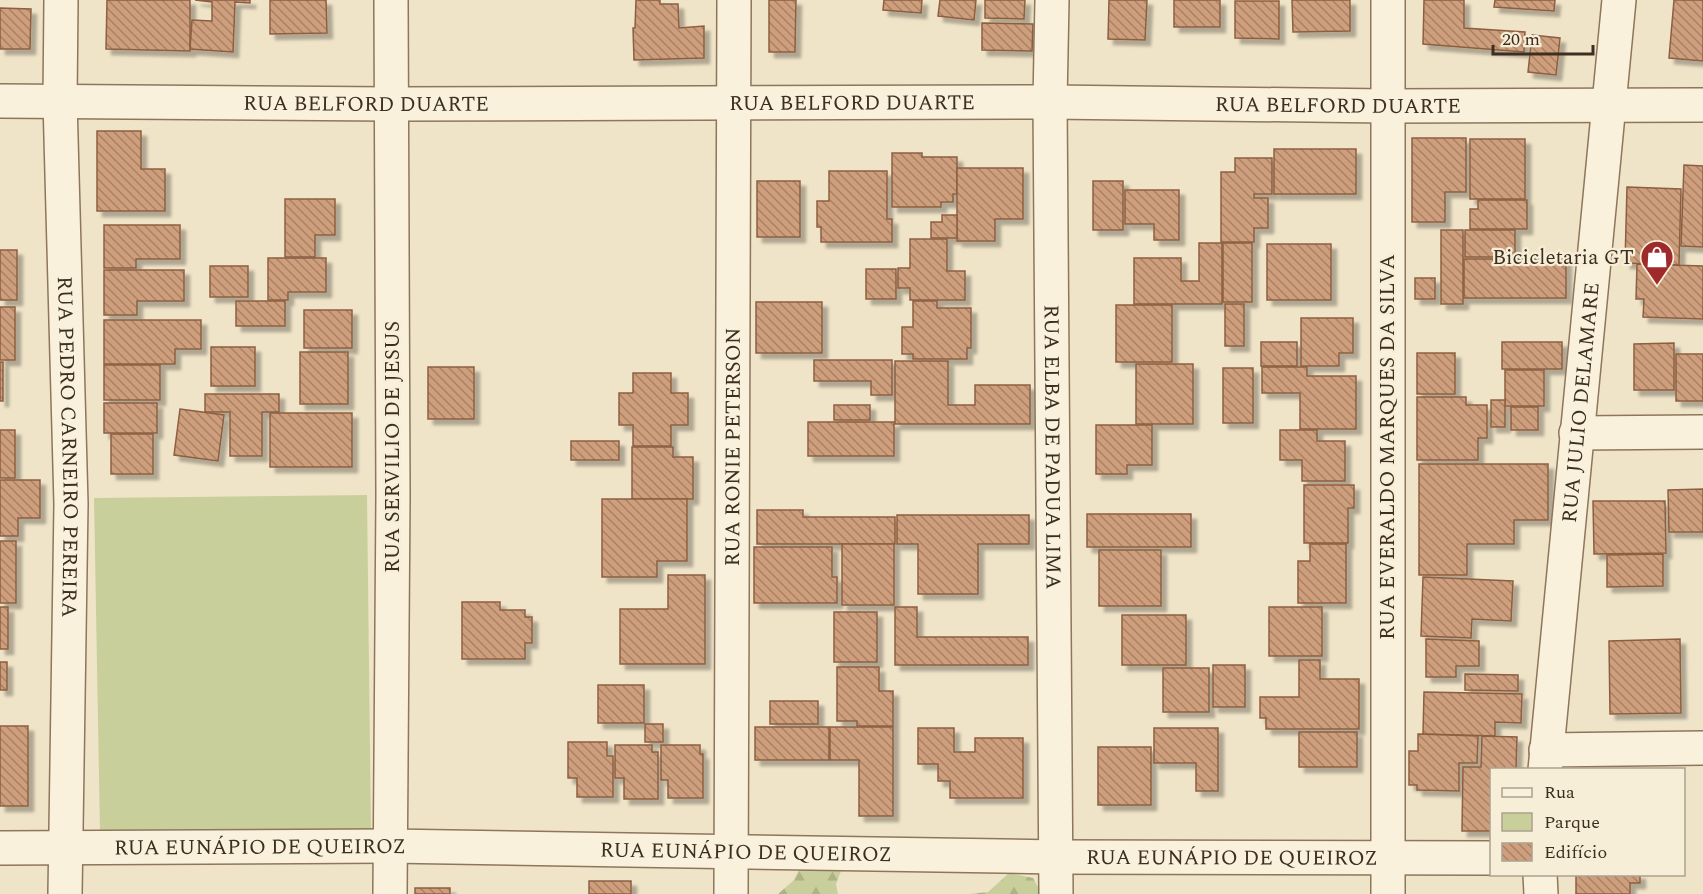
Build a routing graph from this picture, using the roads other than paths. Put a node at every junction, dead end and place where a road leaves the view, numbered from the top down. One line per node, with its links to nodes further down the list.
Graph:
1 (61, 0): 8 (street, RUA PEDRO CARNEIRO PEREIRA)
2 (391, 0): 10 (street, RUA SERVILIO DE JESUS)
3 (734, 0): 11 (street, RUA RONIE PETERSON)
4 (1052, 0): 9 (street, RUA ELBA DE PADUA LIMA)
5 (1388, 0): 14 (street, RUA EVERALDO MARQUES DA SILVA)
6 (1619, 0): 12 (street, RUA JULIO DELAMARE)
7 (0, 101): 8 (street, RUA BELFORD DUARTE)
8 (60, 101): 10 (street, RUA BELFORD DUARTE); 21 (street, RUA PEDRO CARNEIRO PEREIRA)
9 (1050, 102): 11 (street, RUA BELFORD DUARTE); 14 (street, RUA BELFORD DUARTE); 23 (street, RUA ELBA DE PADUA LIMA)
10 (391, 104): 11 (street, RUA BELFORD DUARTE); 19 (street, RUA SERVILIO DE JESUS)
11 (734, 105): 22 (street, RUA RONIE PETERSON)
12 (1608, 105): 13 (street, RUA BELFORD DUARTE); 14 (street, RUA BELFORD DUARTE); 16 (street, RUA JULIO DELAMARE)
13 (1703, 105)
14 (1387, 106): 25 (street, RUA EVERALDO MARQUES DA SILVA)
15 (1703, 432): 16 (street)
16 (1576, 433): 18 (street, RUA JULIO DELAMARE)
17 (1703, 748): 18 (street)
18 (1545, 760)
19 (390, 846): 21 (street, RUA EUNÁPIO DE QUEIROZ); 22 (street, RUA EUNÁPIO DE QUEIROZ); 28 (street, RUA SERVILIO DE JESUS)
20 (0, 848): 21 (street, RUA EUNÁPIO DE QUEIROZ)
21 (65, 849): 27 (street, RUA PEDRO CARNEIRO PEREIRA)
22 (731, 851): 23 (street, RUA EUNÁPIO DE QUEIROZ); 29 (street, RUA RONIE PETERSON)
23 (1056, 857): 25 (street, RUA EUNÁPIO DE QUEIROZ); 30 (street, RUA ELBA DE PADUA LIMA)
24 (1490, 858): 25 (street, RUA EUNÁPIO DE QUEIROZ)
25 (1388, 859): 31 (street, RUA EVERALDO MARQUES DA SILVA)
26 (1540, 876): 32 (street)
27 (66, 894)
28 (390, 894)
29 (731, 894)
30 (1056, 894)
31 (1388, 894)
32 (1541, 894)

